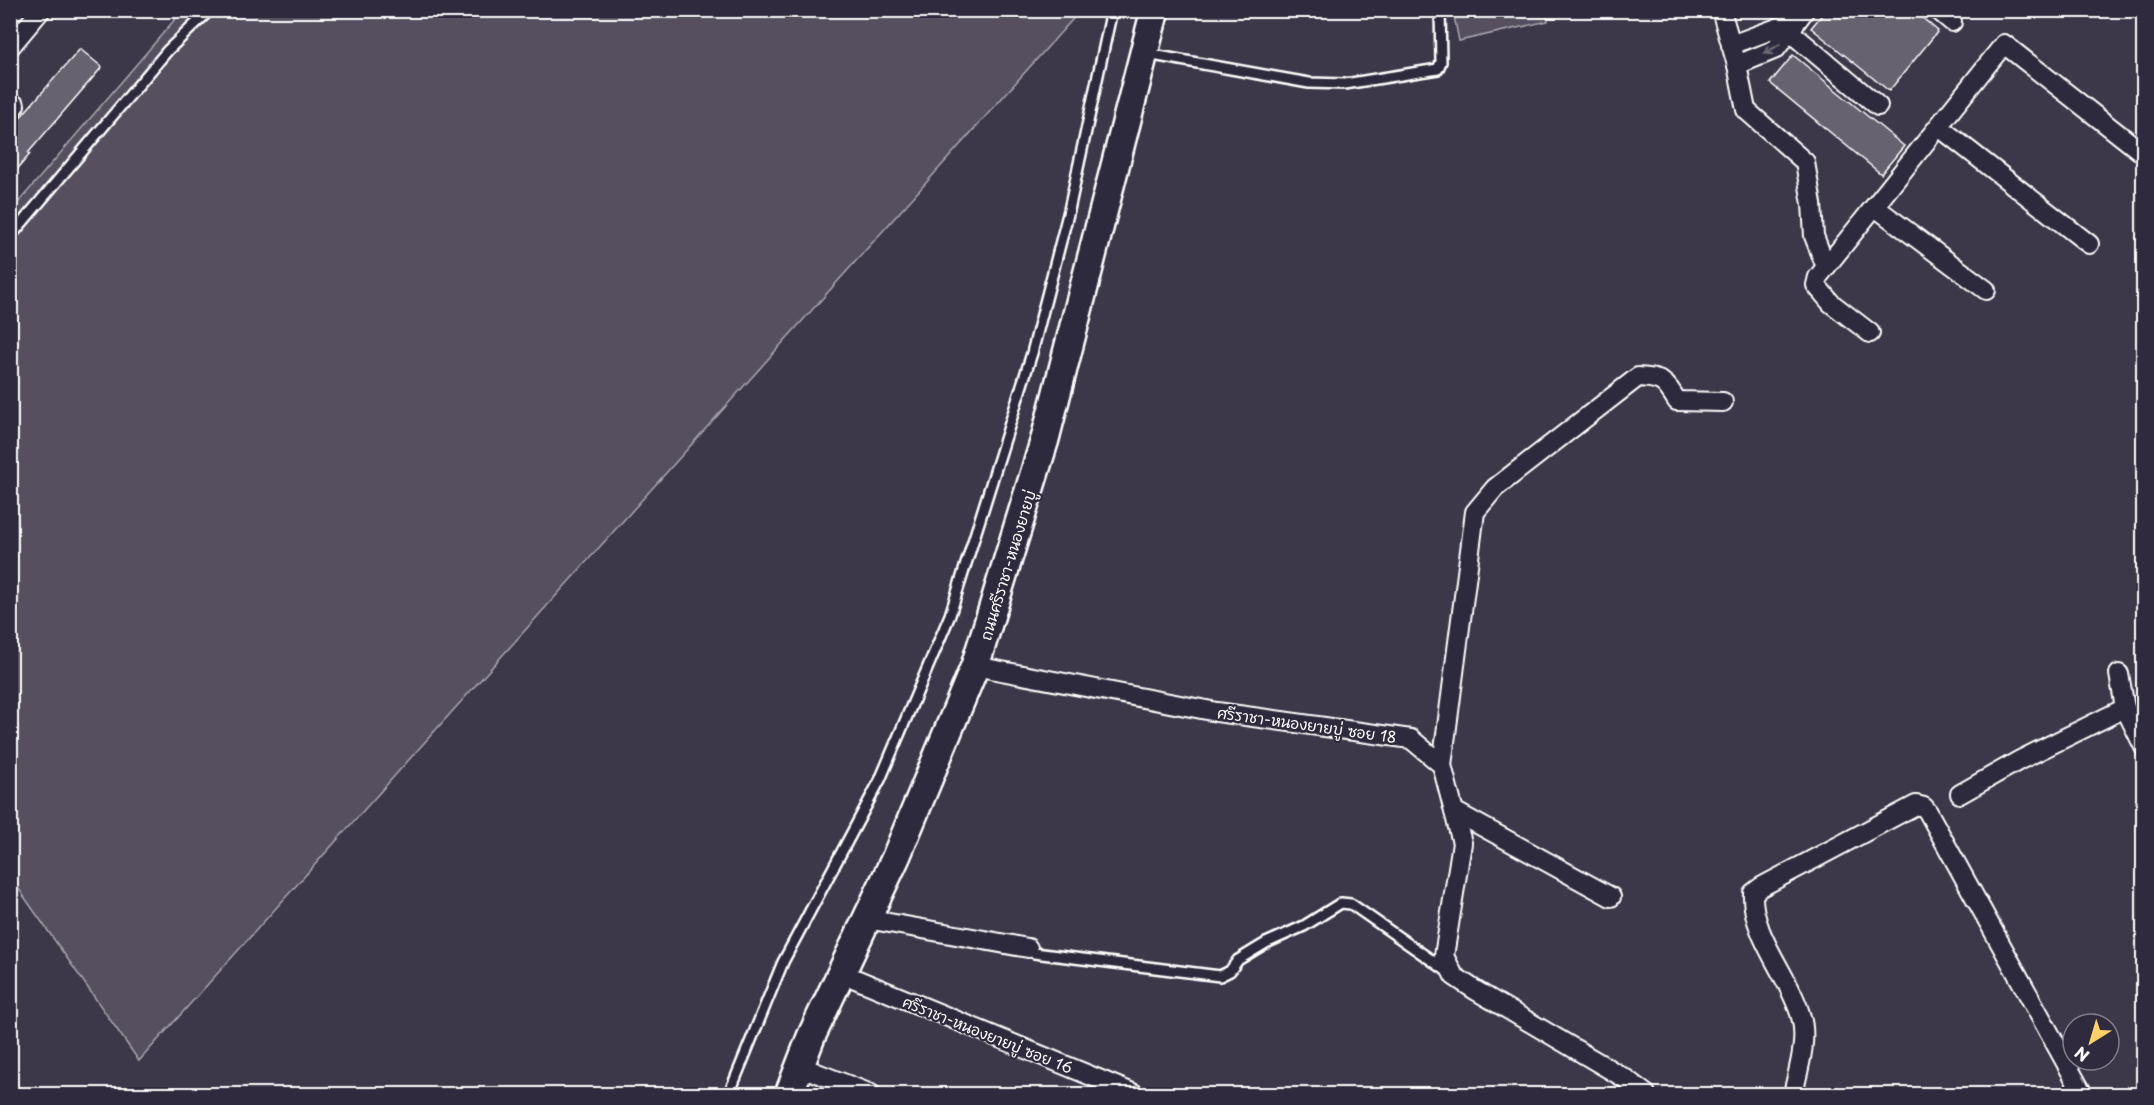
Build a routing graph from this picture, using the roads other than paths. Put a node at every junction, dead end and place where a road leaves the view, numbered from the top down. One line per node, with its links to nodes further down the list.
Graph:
1 (41, 10): 9 (street)
2 (210, 10): 16 (lane)
3 (1112, 10): 35 (lane)
4 (1155, 10): 10 (main road, ถนนศรีราชา-หนองยายบู่)
5 (1440, 10): 10 (lane)
6 (1721, 10): 8 (street)
7 (1794, 22): 8 (street); 11 (street, one-way to 11); 12 (street)
8 (1731, 45): 11 (street)
9 (10, 47)
10 (1144, 53): 22 (main road, ถนนศรีราชา-หนองยายบู่)
11 (1737, 65): 18 (street)
12 (1878, 106)
13 (1939, 127): 14 (street); 15 (street); 17 (street)
14 (2144, 154)
15 (1875, 207): 18 (street); 19 (street)
16 (10, 237)
17 (2089, 244)
18 (1826, 267): 20 (street)
19 (1986, 290)
20 (1870, 333)
21 (1723, 402): 26 (street)
22 (975, 666): 26 (street, ศรีราชา-หนองยายบู่ ซอย 18); 30 (main road, ถนนศรีราชา-หนองยายบู่)
23 (2119, 674): 24 (street)
24 (2125, 708): 25 (street); 27 (street)
25 (2144, 747)
26 (1442, 765): 28 (street)
27 (1960, 794)
28 (1454, 811): 29 (street); 33 (street)
29 (1611, 897)
30 (867, 919): 31 (street); 32 (main road, ถนนศรีราชา-หนองยายบู่)
31 (1031, 950): 33 (lane)
32 (841, 973): 34 (main road, ถนนศรีราชา-หนองยายบู่); 38 (street, ศรีราชา-หนองยายบู่ ซอย 16)
33 (1454, 976): 39 (street)
34 (799, 1066): 36 (main road, ถนนศรีราชา-หนองยายบู่); 37 (street)
35 (729, 1095)
36 (789, 1095)
37 (871, 1095)
38 (1135, 1095)
39 (1646, 1095)
40 (1793, 1095): 41 (street)
41 (2083, 1095)

